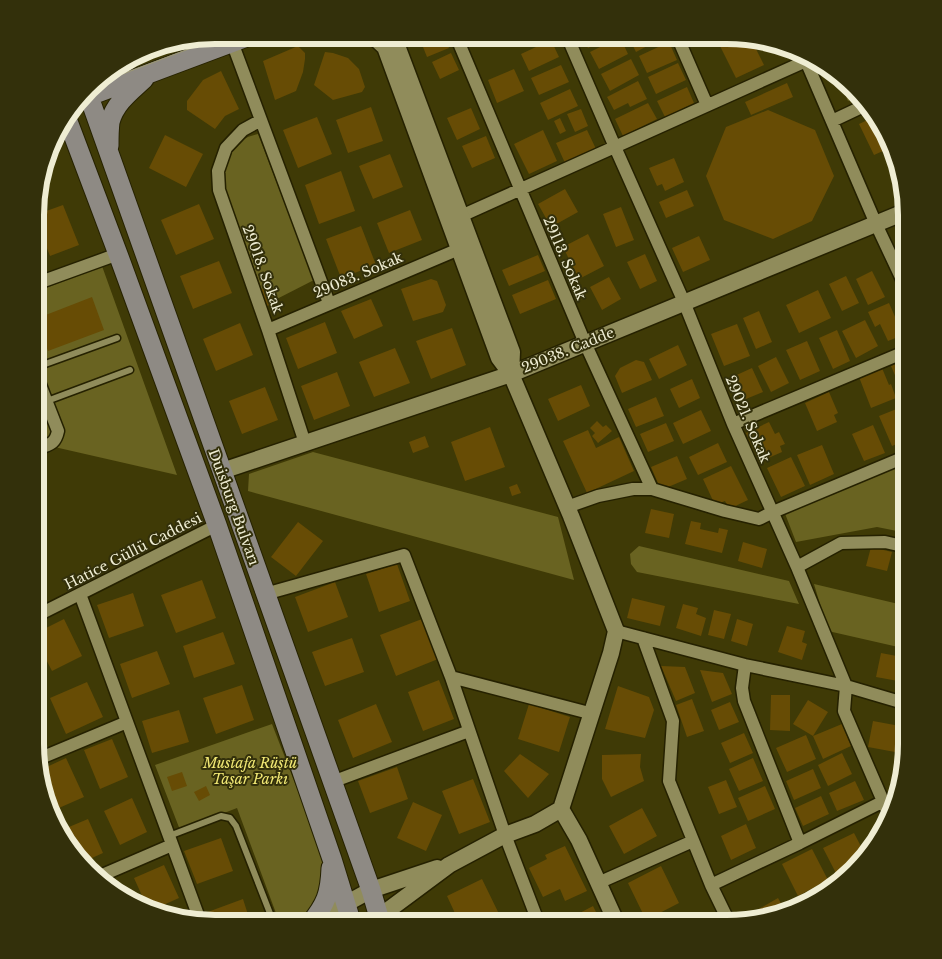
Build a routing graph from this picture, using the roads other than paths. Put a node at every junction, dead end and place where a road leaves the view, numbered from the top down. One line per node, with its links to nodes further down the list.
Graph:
1 (227, 44): 10 (main road)
2 (233, 44): 15 (street)
3 (381, 44): 26 (street)
4 (396, 44): 24 (street)
5 (459, 44): 22 (street, 29113. Sokak)
6 (570, 44): 19 (street, 29021. Sokak)
7 (680, 44): 13 (street)
8 (800, 60): 13 (street)
9 (808, 64): 16 (street)
10 (151, 72): 11 (main road); 21 (main road)
11 (97, 91)
12 (88, 100): 21 (main road, Duisburg Bulvarı)
13 (707, 106): 19 (street)
14 (860, 108): 16 (street)
15 (261, 120): 31 (street); 32 (street, 29018. Sokak)
16 (832, 121): 25 (street)
17 (69, 125): 20 (main road, Duisburg Bulvarı)
18 (64, 135): 20 (main road)
19 (615, 147): 22 (street); 30 (street, 29021. Sokak)
20 (79, 151): 27 (main road, Duisburg Bulvarı)
21 (108, 152): 45 (main road, Duisburg Bulvarı)
22 (521, 190): 24 (street); 34 (street, 29113. Sokak)
23 (898, 215): 25 (street, 29038. Cadde)
24 (461, 216): 38 (street)
25 (876, 224): 28 (street); 30 (street, 29038. Cadde)
26 (459, 249): 31 (street, 29083. Sokak); 38 (street)
27 (118, 254): 29 (street); 49 (main road, Duisburg Bulvarı)
28 (898, 271)
29 (44, 281)
30 (684, 302): 34 (street, 29038. Cadde); 41 (street, 29021. Sokak)
31 (329, 303): 32 (street, 29083. Sokak)
32 (268, 330): 42 (street, 29018. Sokak)
33 (118, 338): 36 (lane)
34 (585, 343): 38 (street, 29038. Cadde); 46 (street, 29113. Sokak)
35 (898, 355): 41 (street)
36 (44, 364)
37 (130, 370): 40 (lane)
38 (511, 374): 42 (street, 29038. Cadde); 47 (street)
39 (44, 394): 40 (street)
40 (47, 401): 43 (street)
41 (733, 424): 48 (street, 29021. Sokak)
42 (305, 443): 45 (street, 29038. Cadde)
43 (44, 446)
44 (898, 460): 48 (street)
45 (222, 471): 53 (main road, Duisburg Bulvarı)
46 (652, 489): 47 (street); 48 (street)
47 (567, 507): 55 (street)
48 (773, 512): 51 (street, 29021. Sokak)
49 (217, 525): 52 (street, Hatice Güllü Caddesi); 73 (main road, Duisburg Bulvarı)
50 (898, 545): 51 (street)
51 (797, 567): 59 (street, 29021. Sokak)
52 (80, 594): 54 (street, Hatice Güllü Caddesi); 62 (street)
53 (265, 594): 58 (street); 65 (main road, Duisburg Bulvarı)
54 (44, 612)
55 (616, 631): 56 (street); 61 (street)
56 (643, 638): 57 (street); 71 (street)
57 (745, 665): 59 (street); 72 (street)
58 (451, 677): 61 (street); 63 (street)
59 (846, 686): 60 (street); 66 (street, 29021. Sokak)
60 (898, 701)
61 (593, 714): 68 (street)
62 (127, 722): 64 (street); 70 (street)
63 (469, 731): 65 (street); 69 (street)
64 (44, 757)
65 (332, 782): 78 (main road, Duisburg Bulvarı)
66 (882, 802): 67 (street, 29021. Sokak); 72 (street)
67 (886, 808)
68 (561, 809): 69 (street); 76 (street)
69 (506, 835): 74 (street); 87 (street)
70 (171, 841): 75 (street); 80 (street); 81 (lane)
71 (693, 841): 76 (street); 77 (street)
72 (800, 843): 77 (street)
73 (332, 859): 79 (main road, Duisburg Bulvarı); 82 (main road)
74 (449, 865): 78 (street); 86 (street)
75 (104, 874)
76 (598, 883): 88 (street)
77 (710, 886): 89 (street)
78 (370, 890): 79 (street); 85 (main road, Duisburg Bulvarı)
79 (346, 904): 83 (street); 84 (main road, Duisburg Bulvarı)
80 (198, 914)
81 (271, 915)
82 (317, 915)
83 (326, 915)
84 (349, 915)
85 (374, 915)
86 (384, 915)
87 (536, 915)
88 (613, 915)
89 (725, 915)

